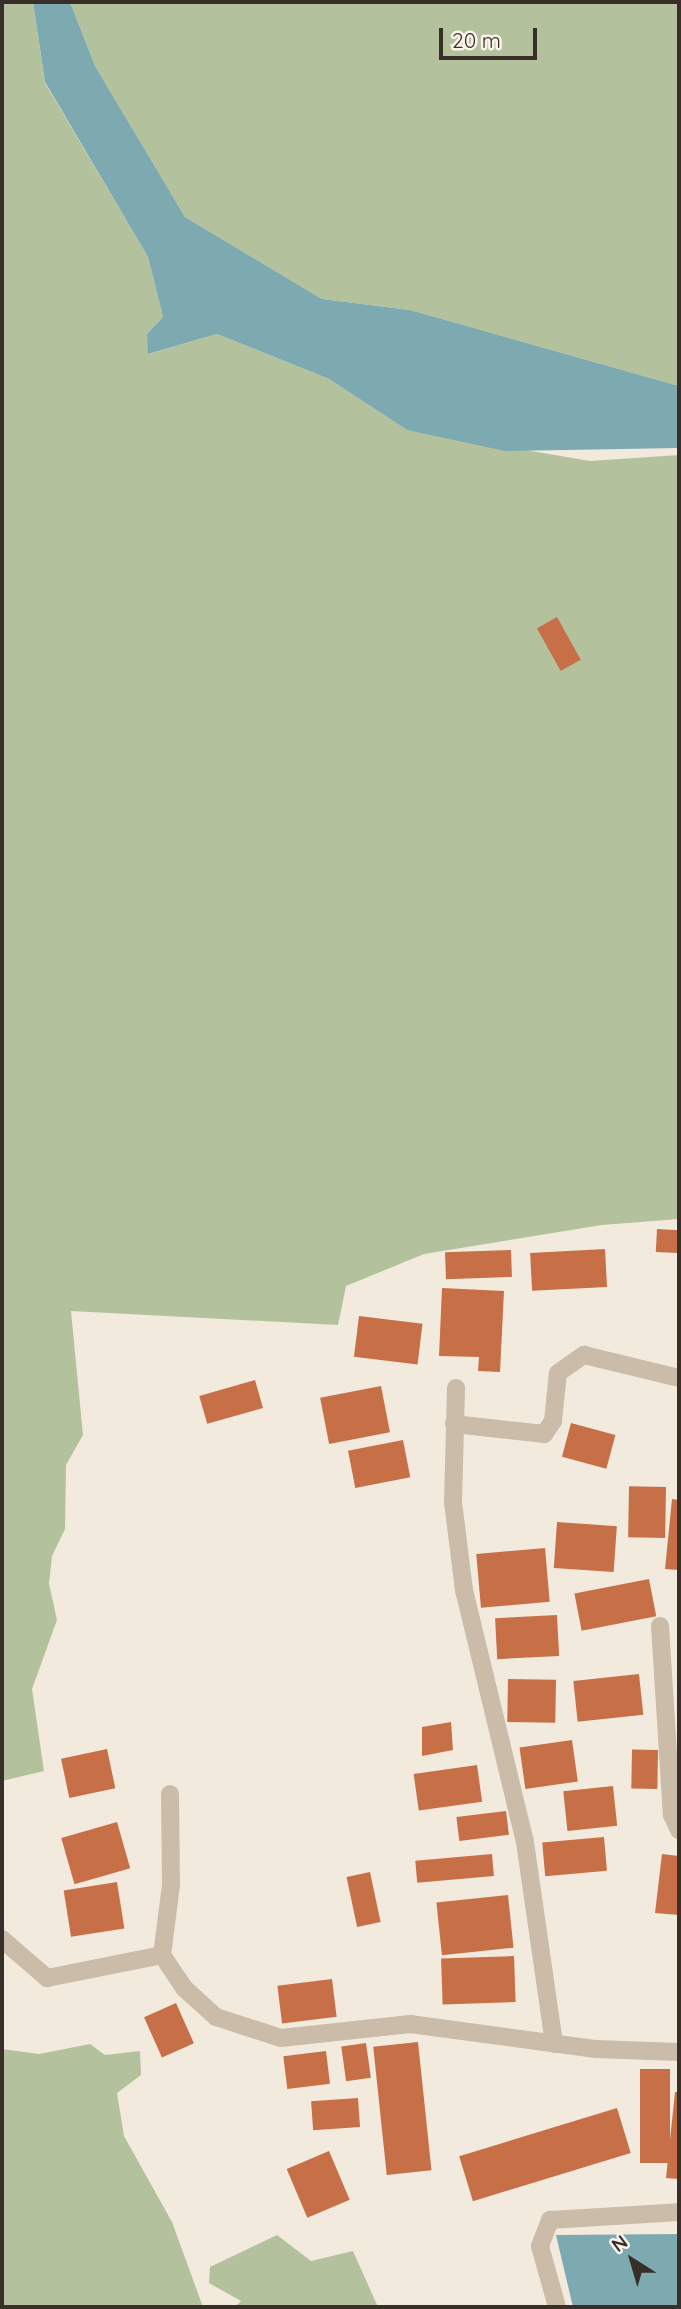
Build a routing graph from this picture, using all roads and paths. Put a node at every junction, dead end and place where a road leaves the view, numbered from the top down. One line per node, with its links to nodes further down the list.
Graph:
1 (679, 1378): 3 (street)
2 (456, 1388): 3 (street)
3 (454, 1424): 9 (street)
4 (660, 1626): 6 (street)
5 (170, 1794): 8 (street)
6 (679, 1830)
7 (2, 1939): 8 (street)
8 (162, 1955): 9 (street)
9 (554, 2044): 10 (street)
10 (679, 2052)
11 (679, 2212): 12 (street)
12 (557, 2307)

